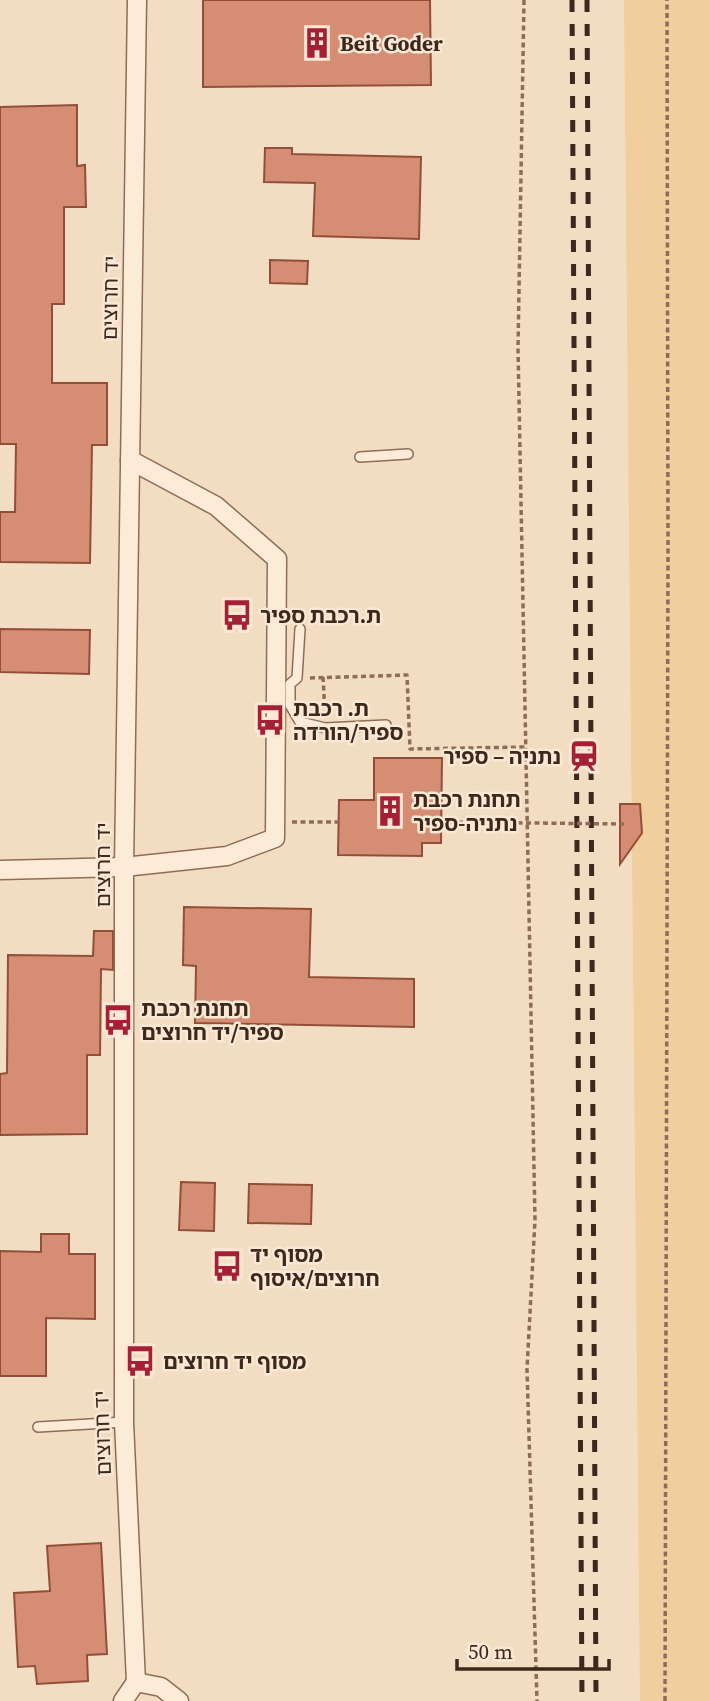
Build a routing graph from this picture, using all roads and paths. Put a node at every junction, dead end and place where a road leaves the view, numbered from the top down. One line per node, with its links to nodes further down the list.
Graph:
1 (137, 0): 6 (street, יד חרוצים)
2 (524, 0): 12 (path)
3 (667, 0): 25 (path)
4 (408, 454): 5 (lane)
5 (360, 457)
6 (130, 460): 13 (street); 17 (street, יד חרוצים)
7 (300, 629): 9 (lane)
8 (323, 677): 9 (path); 11 (path); 12 (path)
9 (297, 678): 11 (lane)
10 (386, 725): 11 (lane)
11 (325, 728)
12 (526, 747): 24 (path)
13 (276, 821): 14 (path); 17 (street)
14 (339, 822)
15 (441, 822): 16 (path, bridge)
16 (624, 824)
17 (124, 867): 18 (street); 19 (street, יד חרוצים)
18 (0, 870)
19 (124, 1423): 20 (lane); 21 (street, יד חרוצים)
20 (38, 1427)
21 (136, 1682): 22 (street); 23 (street)
22 (123, 1701)
23 (179, 1701)
24 (537, 1701)
25 (664, 1701)

